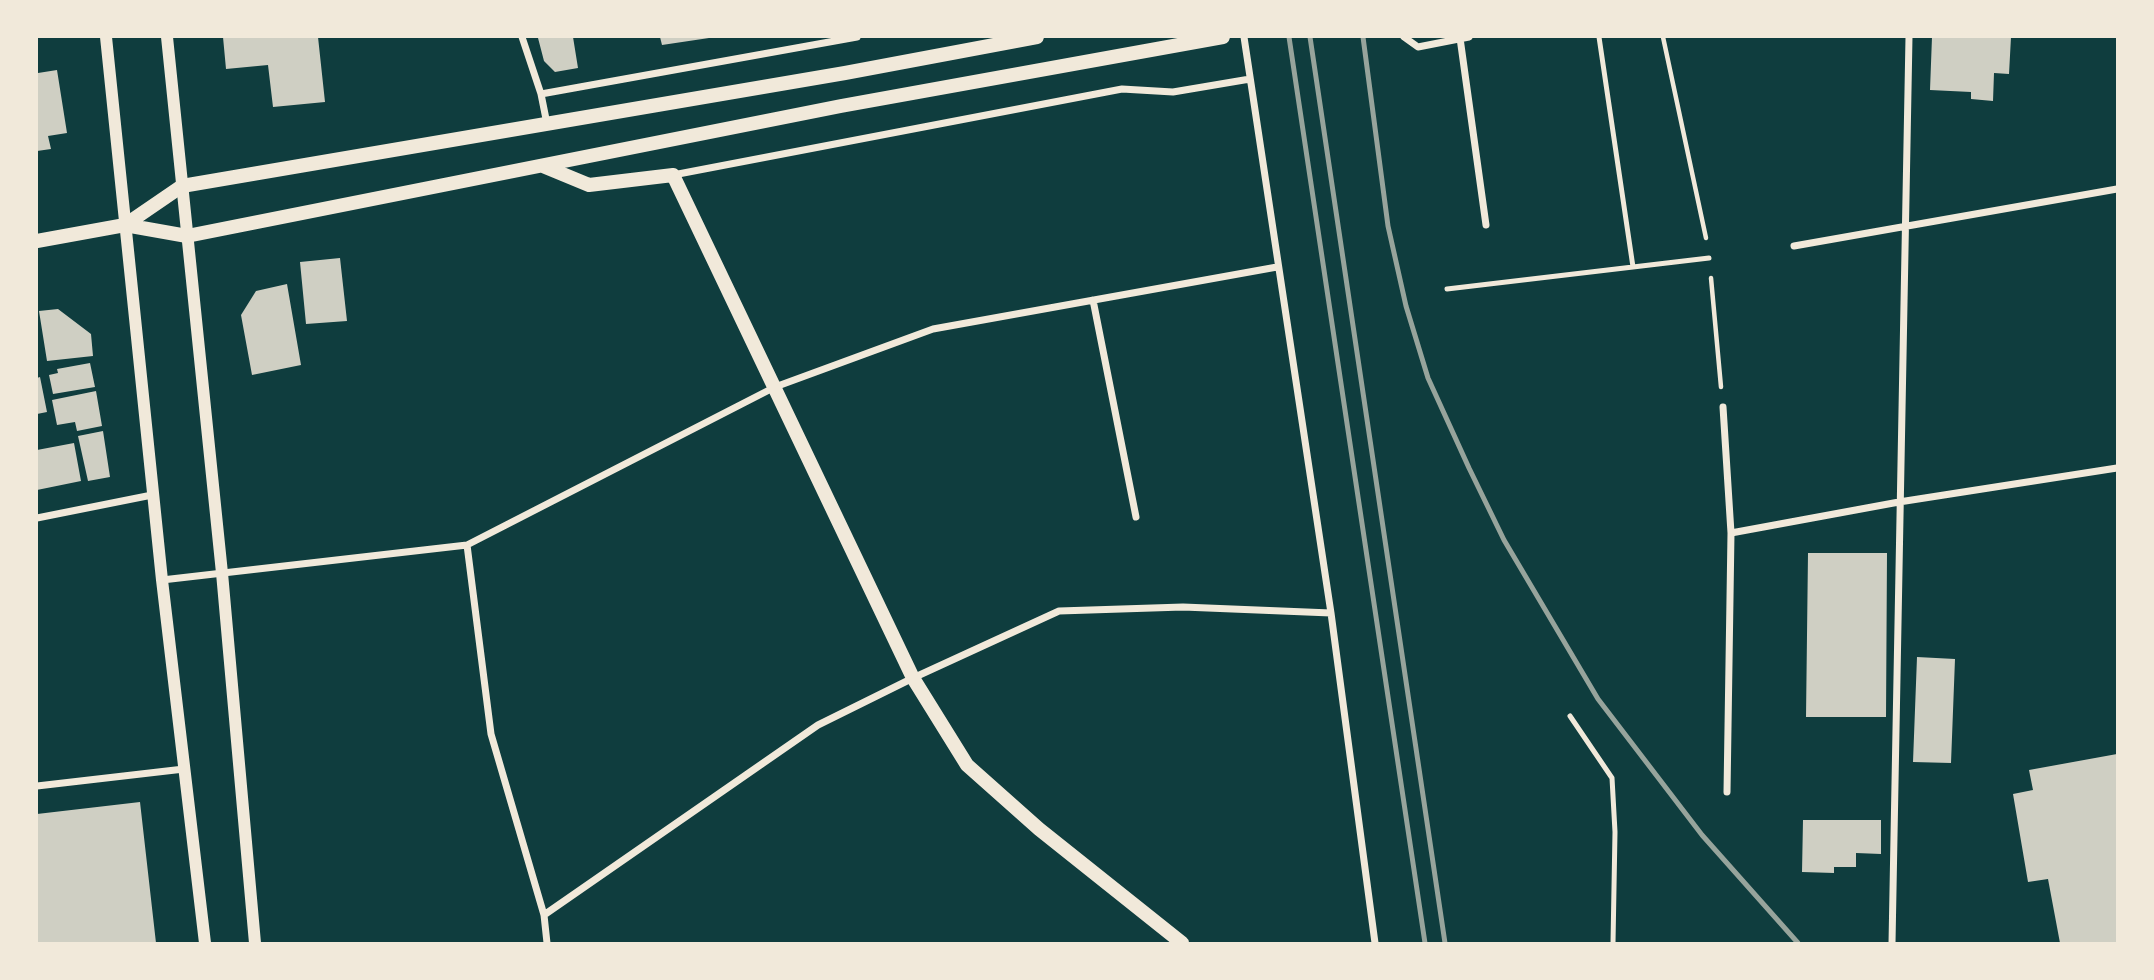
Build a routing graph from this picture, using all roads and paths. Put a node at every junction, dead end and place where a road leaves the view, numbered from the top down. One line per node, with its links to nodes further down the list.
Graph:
1 (106, 37): 21 (street)
2 (167, 37): 19 (street)
3 (522, 37): 15 (street)
4 (857, 37): 15 (street)
5 (1037, 37): 16 (main road)
6 (1223, 37): 17 (main road)
7 (1244, 37): 14 (street)
8 (1404, 37): 13 (street)
9 (1469, 37): 13 (street)
10 (1600, 37): 29 (lane)
11 (1663, 37): 27 (path)
12 (1909, 37): 23 (street)
13 (1460, 38): 22 (street)
14 (1250, 79): 18 (street); 28 (street)
15 (541, 94): 16 (street)
16 (547, 124): 19 (main road)
17 (543, 166): 18 (main road); 24 (main road)
18 (673, 175): 32 (main road)
19 (182, 186): 21 (main road); 24 (street)
20 (2117, 189): 23 (street)
21 (125, 225): 24 (main road); 25 (main road); 35 (street)
22 (1486, 225)
23 (1905, 228): 26 (street); 36 (street)
24 (187, 236): 41 (street)
25 (37, 241)
26 (1794, 246)
27 (1709, 258): 29 (lane); 33 (path)
28 (1277, 267): 31 (street); 43 (street)
29 (1633, 267): 30 (lane)
30 (1447, 289)
31 (1093, 300): 32 (street); 38 (street)
32 (775, 387): 40 (street); 44 (main road)
33 (1723, 407): 39 (street)
34 (2117, 468): 36 (street)
35 (152, 495): 37 (street); 42 (street)
36 (1899, 502): 39 (street); 56 (street)
37 (37, 517)
38 (1136, 517)
39 (1731, 533): 48 (street)
40 (467, 545): 41 (street); 49 (street)
41 (222, 573): 42 (street); 51 (street)
42 (162, 580): 46 (street)
43 (1331, 613): 44 (street); 54 (street)
44 (913, 678): 49 (street); 53 (main road)
45 (1570, 716): 55 (lane)
46 (184, 769): 47 (street); 50 (street)
47 (37, 786)
48 (1727, 792)
49 (544, 915): 52 (street)
50 (205, 943)
51 (255, 943)
52 (547, 943)
53 (1182, 943)
54 (1375, 943)
55 (1613, 943)
56 (1892, 943)

